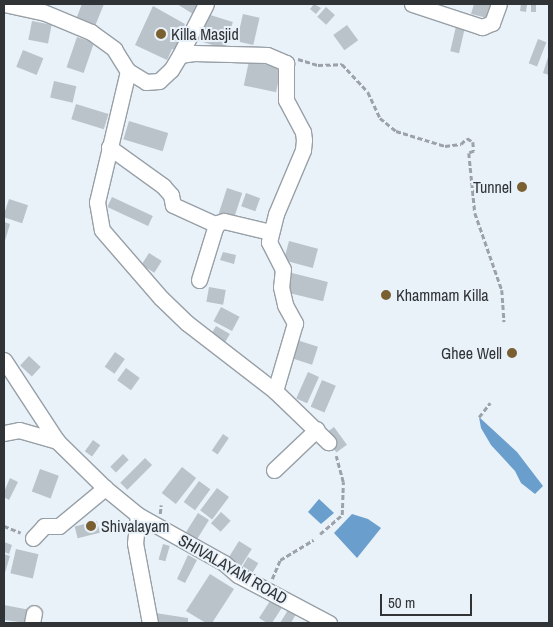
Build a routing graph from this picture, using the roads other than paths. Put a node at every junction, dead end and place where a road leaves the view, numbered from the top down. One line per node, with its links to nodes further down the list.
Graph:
1 (4, 4): 5 (street)
2 (206, 4): 6 (street)
3 (415, 4): 4 (street)
4 (499, 4)
5 (44, 8): 7 (street)
6 (180, 55): 7 (street); 10 (street)
7 (128, 71): 8 (street)
8 (109, 147): 9 (street); 13 (street)
9 (217, 225): 10 (street); 11 (street)
10 (270, 232): 13 (street)
11 (199, 280)
12 (4, 360): 16 (street)
13 (275, 391): 14 (street)
14 (317, 430): 17 (street); 18 (street)
15 (4, 433): 16 (street)
16 (57, 441): 19 (street, SHIVALAYAM ROAD)
17 (328, 442)
18 (274, 470)
19 (106, 488): 20 (street, SHIVALAYAM ROAD); 21 (street)
20 (138, 515): 22 (street); 23 (street, SHIVALAYAM ROAD)
21 (33, 538)
22 (150, 623)
23 (327, 623)

